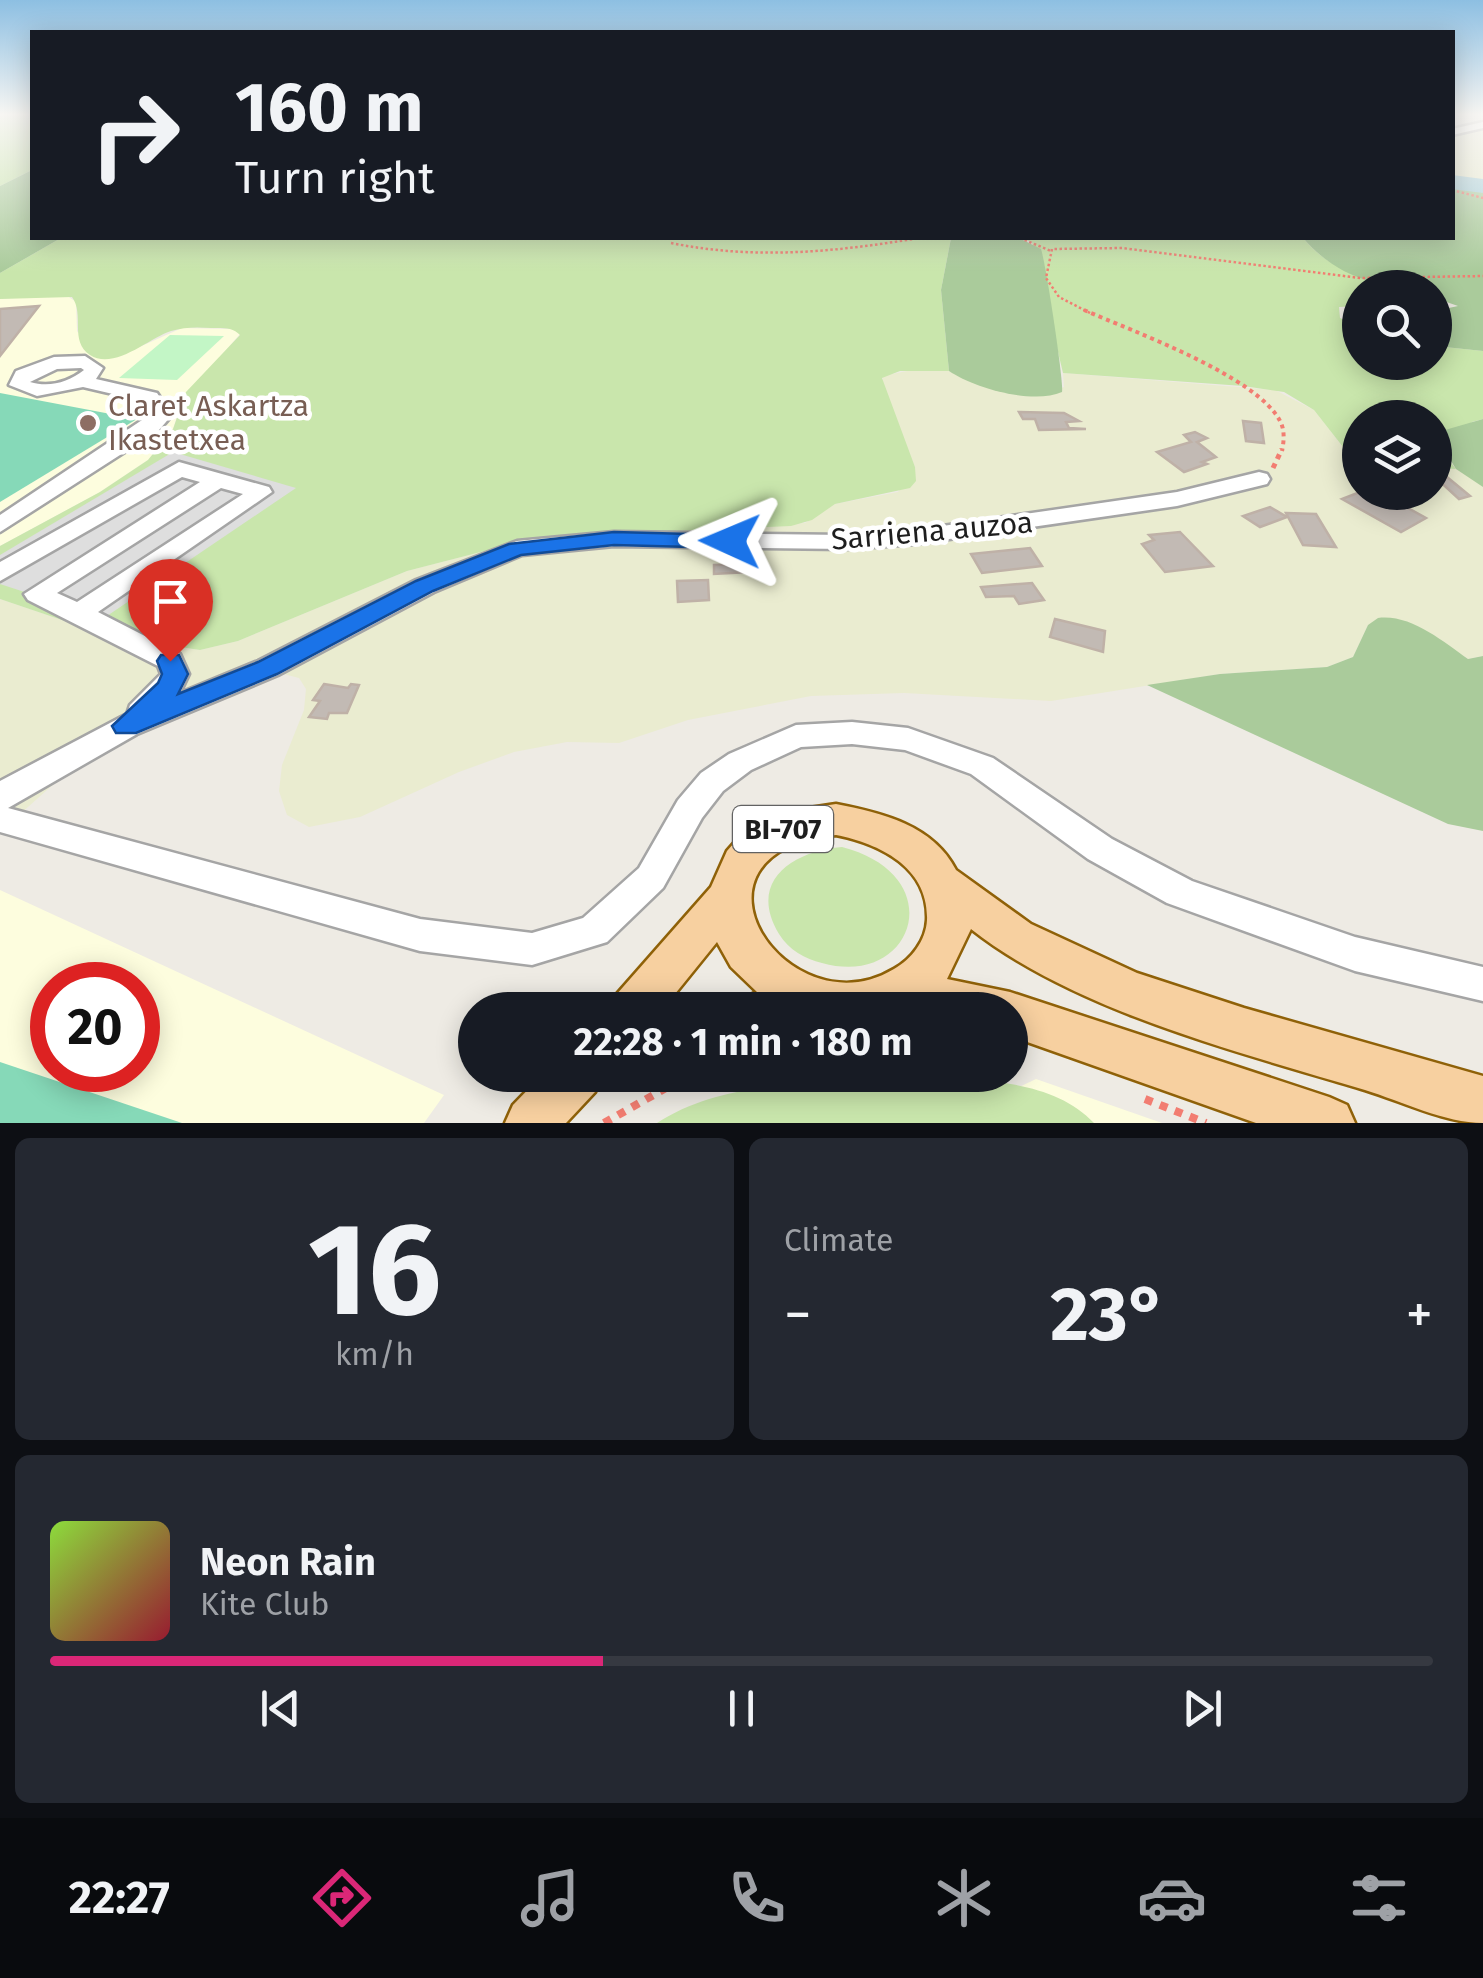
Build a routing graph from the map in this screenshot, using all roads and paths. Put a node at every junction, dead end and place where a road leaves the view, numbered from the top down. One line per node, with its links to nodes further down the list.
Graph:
1 (1455, 191): 2 (path)
2 (1483, 198)
3 (907, 240): 5 (path)
4 (1025, 240): 6 (path)
5 (671, 243)
6 (1052, 251): 7 (path); 9 (path)
7 (1483, 276)
8 (81, 382): 11 (street)
9 (1259, 478): 14 (street, Sarriena auzoa)
10 (218, 480): 12 (street); 13 (street); 13 (street)
11 (0, 525)
12 (0, 573)
13 (83, 617): 14 (street)
14 (126, 726): 15 (street, Sarriena auzoa)
15 (0, 798)
16 (0, 818): 19 (street)
17 (942, 883): 18 (main road, BI-707); 22 (main road); 25 (main road, BI-707)
18 (730, 895): 20 (main road, BI-707); 21 (main road, BI-707)
19 (1483, 984)
20 (649, 992)
21 (781, 992)
22 (899, 992)
23 (1028, 1020): 27 (main road)
24 (658, 1092): 26 (path)
25 (1483, 1101)
26 (604, 1123)
27 (1329, 1123)

